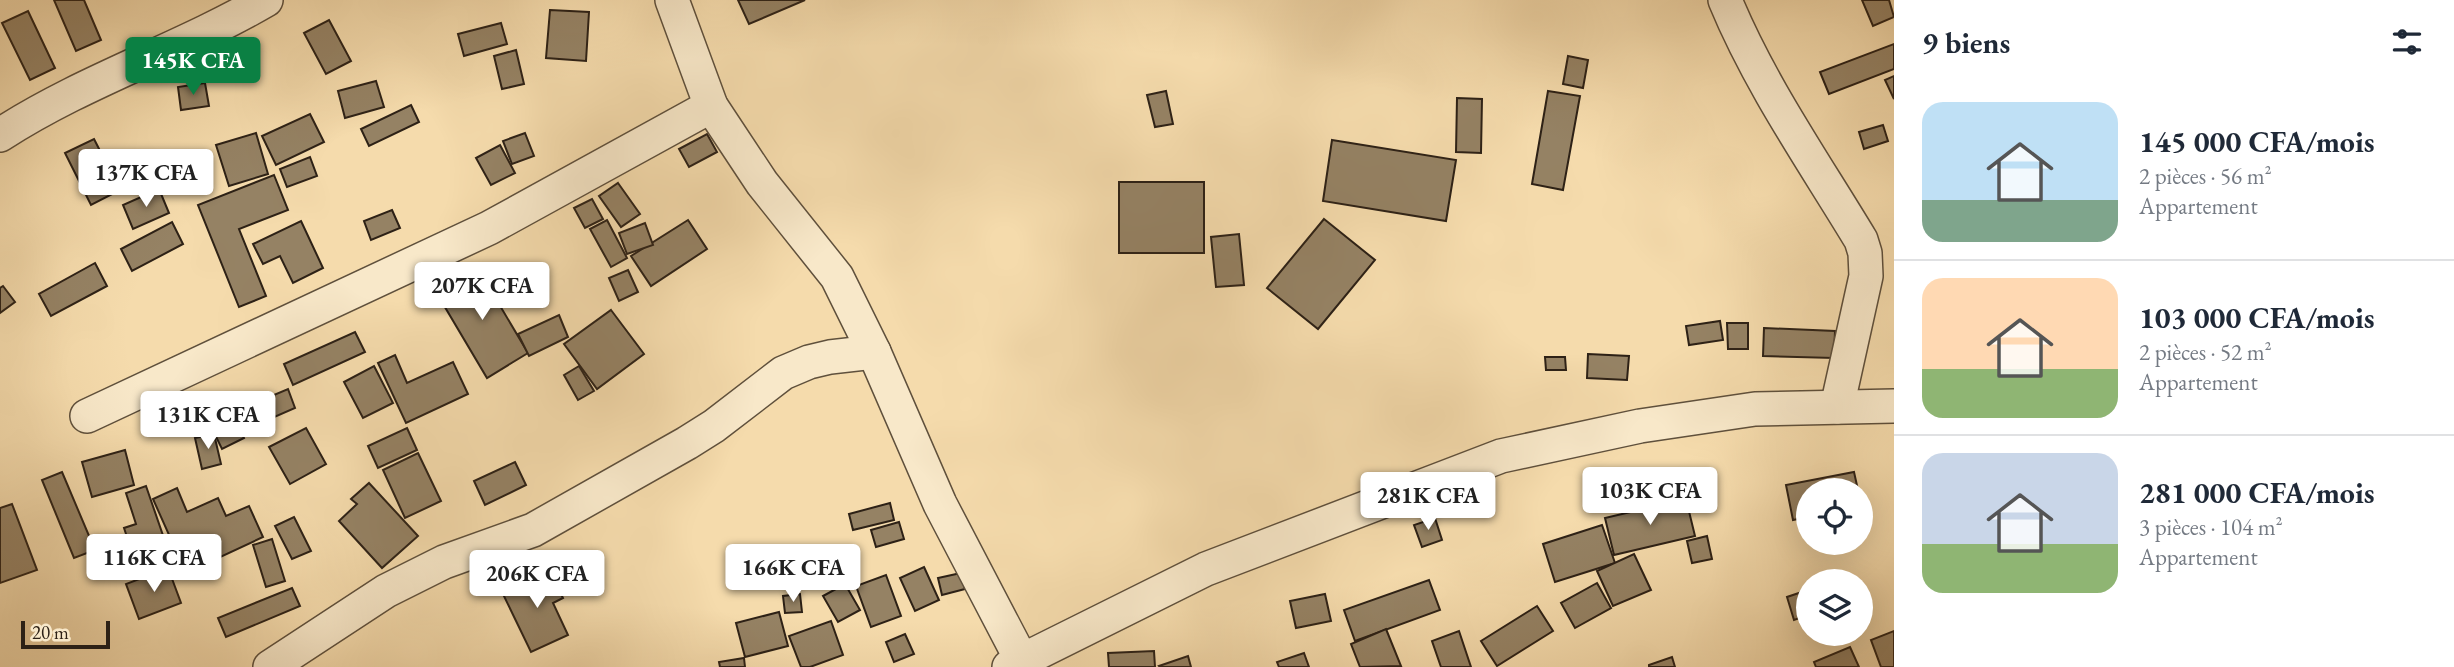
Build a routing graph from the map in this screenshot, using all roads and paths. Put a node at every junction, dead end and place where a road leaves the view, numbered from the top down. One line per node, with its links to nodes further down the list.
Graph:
1 (266, 0): 5 (street)
2 (672, 0): 4 (street)
3 (1725, 0): 8 (street)
4 (711, 106): 6 (street); 9 (street)
5 (0, 135)
6 (874, 352): 10 (street); 11 (street)
7 (1894, 406): 8 (street)
8 (1837, 407): 10 (street)
9 (87, 416)
10 (1016, 664)
11 (270, 667)

